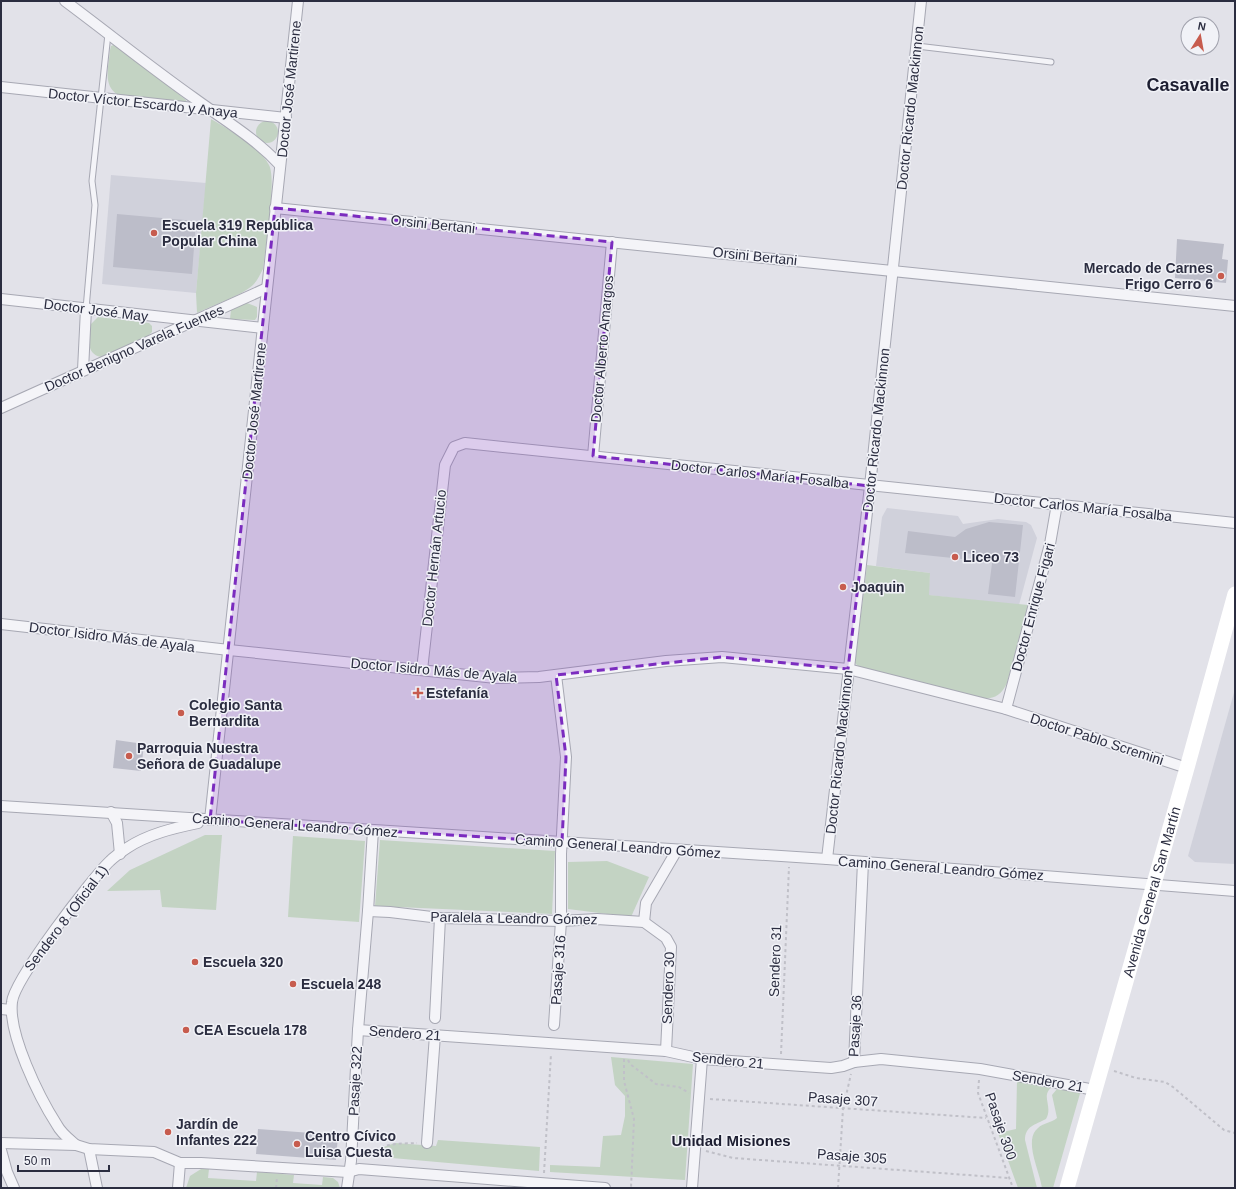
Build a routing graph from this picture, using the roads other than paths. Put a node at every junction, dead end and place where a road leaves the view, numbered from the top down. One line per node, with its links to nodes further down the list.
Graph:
1 (65, 1): 4 (street)
2 (298, 1): 10 (street, Doctor José Martirene)
3 (921, 1): 5 (street, Doctor Ricardo Mackinnon)
4 (108, 33): 8 (lane); 9 (street)
5 (917, 46): 6 (lane); 14 (street, Doctor Ricardo Mackinnon)
6 (1051, 62)
7 (1, 87): 8 (street, Doctor Víctor Escardo y Anaya)
8 (101, 98): 9 (street, Doctor Víctor Escardo y Anaya); 18 (lane)
9 (211, 110): 10 (street, Doctor Víctor Escardo y Anaya); 11 (street)
10 (286, 118): 11 (street, Doctor José Martirene)
11 (280, 165): 12 (street, Doctor José Martirene)
12 (275, 208): 13 (street, Orsini Bertani); 15 (street, Doctor José Martirene)
13 (612, 242): 14 (street, Orsini Bertani); 24 (street, Doctor Alberto Amargos)
14 (893, 270): 17 (street, Orsini Bertani); 25 (street, Doctor Ricardo Mackinnon)
15 (267, 288): 19 (street, Doctor Benigno Varela Fuentes); 20 (street, Doctor José Martirene)
16 (1, 299): 18 (street, Doctor José May)
17 (1235, 306)
18 (86, 309): 19 (street, Doctor José May); 21 (street)
19 (192, 321): 20 (street, Doctor José May); 21 (street, Doctor Benigno Varela Fuentes)
20 (263, 328): 30 (street, Doctor José Martirene)
21 (83, 370): 22 (street, Doctor Benigno Varela Fuentes)
22 (1, 408)
23 (454, 447): 24 (street, Doctor Carlos María Fosalba); 32 (street, Doctor Hernán Artucio)
24 (593, 456): 25 (street, Doctor Carlos María Fosalba)
25 (870, 486): 26 (street, Doctor Carlos María Fosalba); 31 (street, Doctor Ricardo Mackinnon)
26 (1057, 504): 27 (street, Doctor Carlos María Fosalba); 34 (street, Doctor Enrique Figari)
27 (1235, 522)
28 (1235, 594): 35 (main road, Avenida General San Martín)
29 (1, 624): 30 (street, Doctor Isidro Más de Ayala)
30 (229, 650): 32 (street, Doctor Isidro Más de Ayala); 38 (street, Doctor José Martirene)
31 (848, 669): 33 (street, Doctor Isidro Más de Ayala); 34 (street, Doctor Isidro Más de Ayala); 43 (street, Doctor Ricardo Mackinnon)
32 (422, 670): 33 (street, Doctor Isidro Más de Ayala)
33 (556, 675): 40 (street, Pasaje 316)
34 (1006, 709): 35 (street, Doctor Pablo Scremini)
35 (1187, 768): 45 (main road, Avenida General San Martín)
36 (1, 806): 37 (street, Camino General Leandro Gómez)
37 (111, 812): 38 (street, Camino General Leandro Gómez); 42 (street)
38 (210, 820): 39 (street, Camino General Leandro Gómez); 42 (street, Sendero 8 (Oficial 1))
39 (373, 830): 40 (street, Camino General Leandro Gómez); 47 (street, Pasaje 322)
40 (562, 842): 41 (street, Camino General Leandro Gómez); 49 (street, Pasaje 316)
41 (677, 850): 43 (street, Camino General Leandro Gómez); 50 (street)
42 (120, 854): 52 (street, Sendero 8 (Oficial 1))
43 (827, 859): 44 (street, Camino General Leandro Gómez)
44 (863, 862): 45 (street, Camino General Leandro Gómez); 59 (street, Pasaje 36)
45 (1153, 884): 46 (street, Camino General Leandro Gómez); 60 (main road, Avenida General San Martín)
46 (1235, 891)
47 (368, 911): 48 (street, Paralela a Leandro Gómez); 55 (street, Pasaje 322)
48 (440, 918): 49 (street, Paralela a Leandro Gómez); 53 (street)
49 (561, 921): 50 (street, Paralela a Leandro Gómez); 54 (street, Pasaje 316)
50 (644, 922): 51 (street, Paralela a Leandro Gómez)
51 (657, 930): 57 (street, Sendero 30)
52 (6, 1010): 63 (street, Sendero 8 (Oficial 1))
53 (435, 1018)
54 (554, 1025)
55 (358, 1030): 56 (street, Sendero 21); 67 (street, Pasaje 322)
56 (435, 1035): 57 (street, Sendero 21); 62 (street)
57 (666, 1051): 58 (street, Sendero 21)
58 (702, 1059): 59 (street, Sendero 21); 74 (street)
59 (854, 1062): 60 (street, Sendero 21)
60 (1095, 1090): 75 (main road, Avenida General San Martín)
61 (1, 1143): 63 (street)
62 (427, 1143)
63 (76, 1145): 64 (street)
64 (89, 1149): 66 (street); 70 (street)
65 (1, 1150): 69 (street)
66 (180, 1163): 67 (street); 71 (street)
67 (348, 1172): 68 (street); 72 (street, Pasaje 322)
68 (512, 1184): 73 (street)
69 (14, 1188)
70 (98, 1188)
71 (178, 1188)
72 (347, 1188)
73 (605, 1188)
74 (692, 1188)
75 (1066, 1188)

